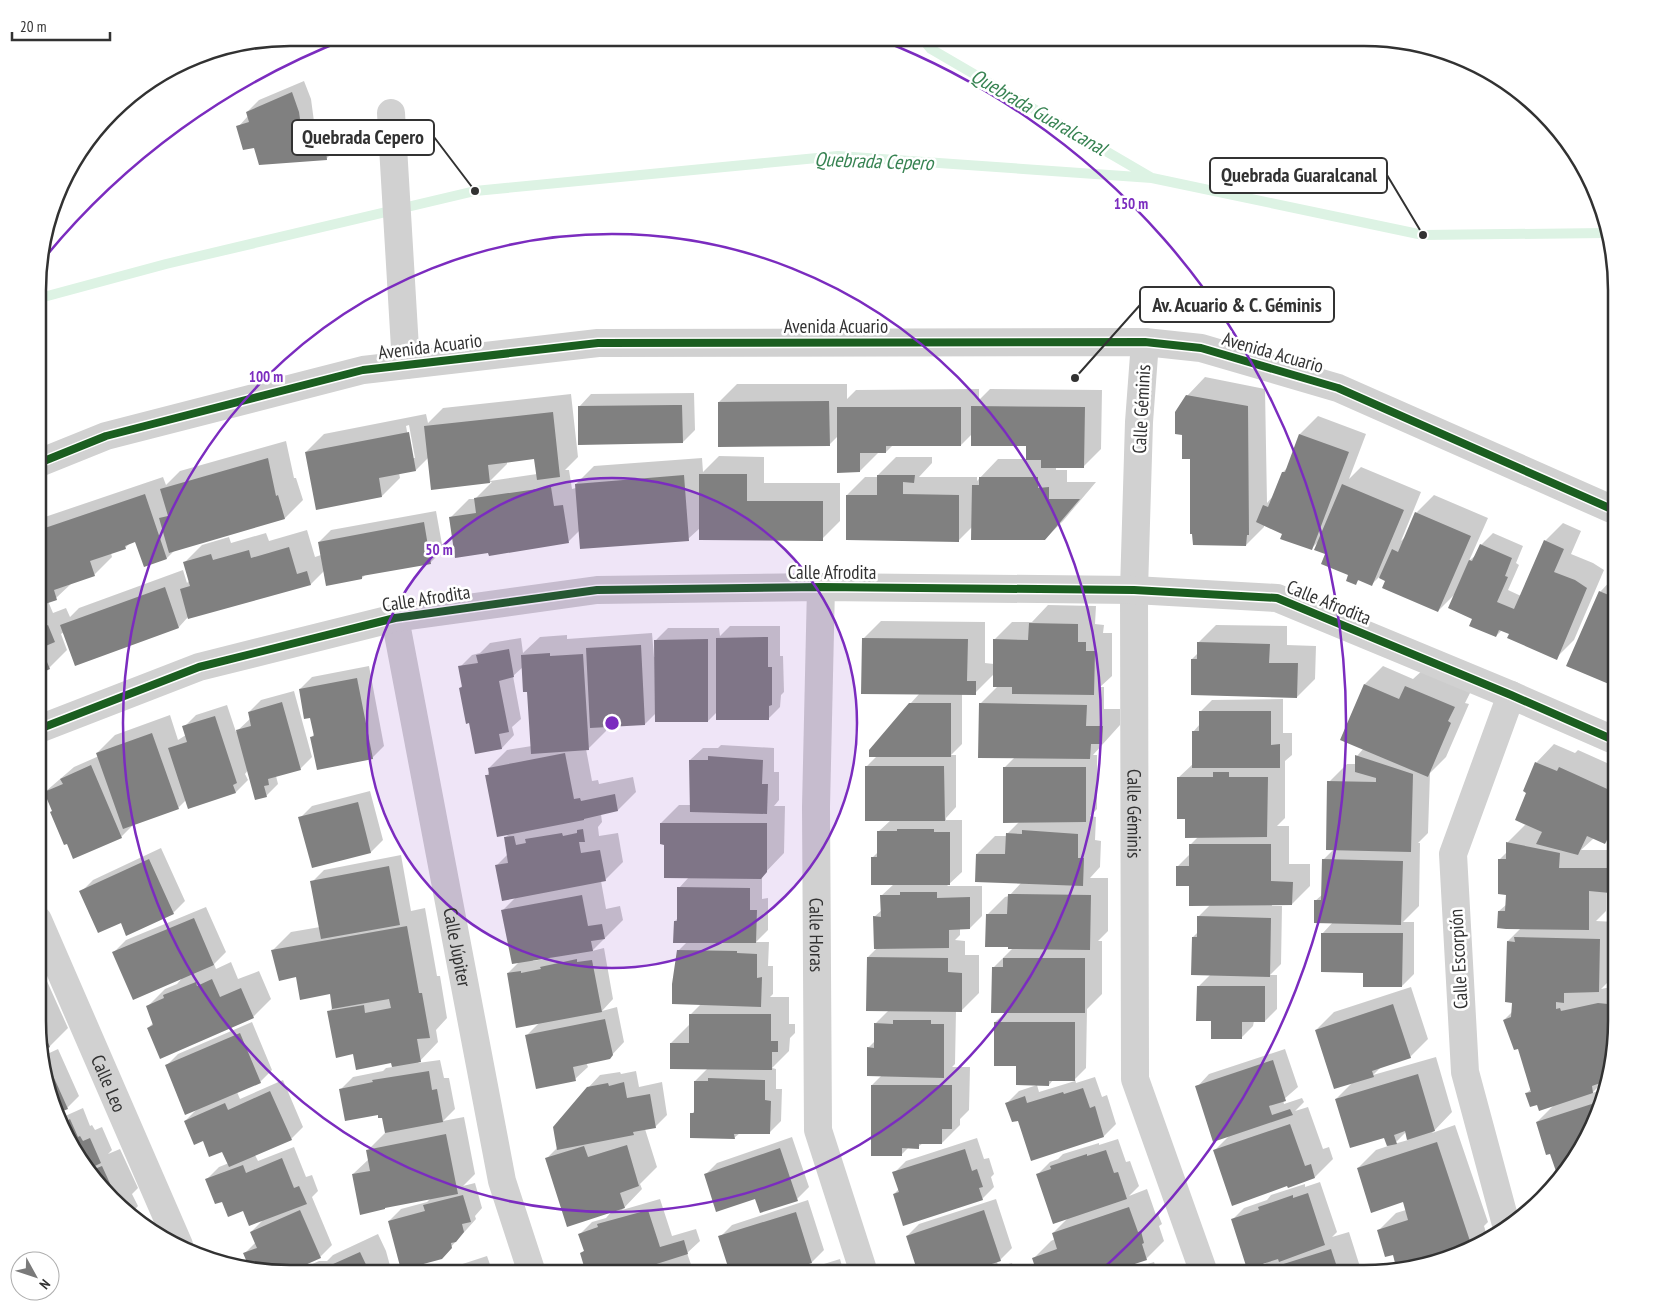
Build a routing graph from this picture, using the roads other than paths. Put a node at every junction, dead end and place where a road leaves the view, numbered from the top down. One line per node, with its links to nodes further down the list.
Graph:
1 (391, 113): 3 (street)
2 (1145, 342): 3 (street, Avenida Acuario); 5 (street, Avenida Acuario); 7 (street, Calle Géminis)
3 (406, 365): 4 (street, Avenida Acuario)
4 (46, 460)
5 (1608, 507)
6 (821, 587): 7 (street, Calle Afrodita); 8 (street, Calle Afrodita); 16 (street, Calle Horas)
7 (1134, 590): 9 (street, Calle Afrodita); 17 (street, Calle Géminis)
8 (395, 618): 10 (street, Calle Afrodita); 15 (street, Calle Júpiter)
9 (1511, 695): 11 (street, Calle Afrodita); 13 (street, Calle Escorpión)
10 (46, 726)
11 (1608, 737)
12 (46, 938): 14 (street, Calle Leo)
13 (1505, 1220)
14 (175, 1236)
15 (529, 1265)
16 (861, 1265)
17 (1201, 1265)

